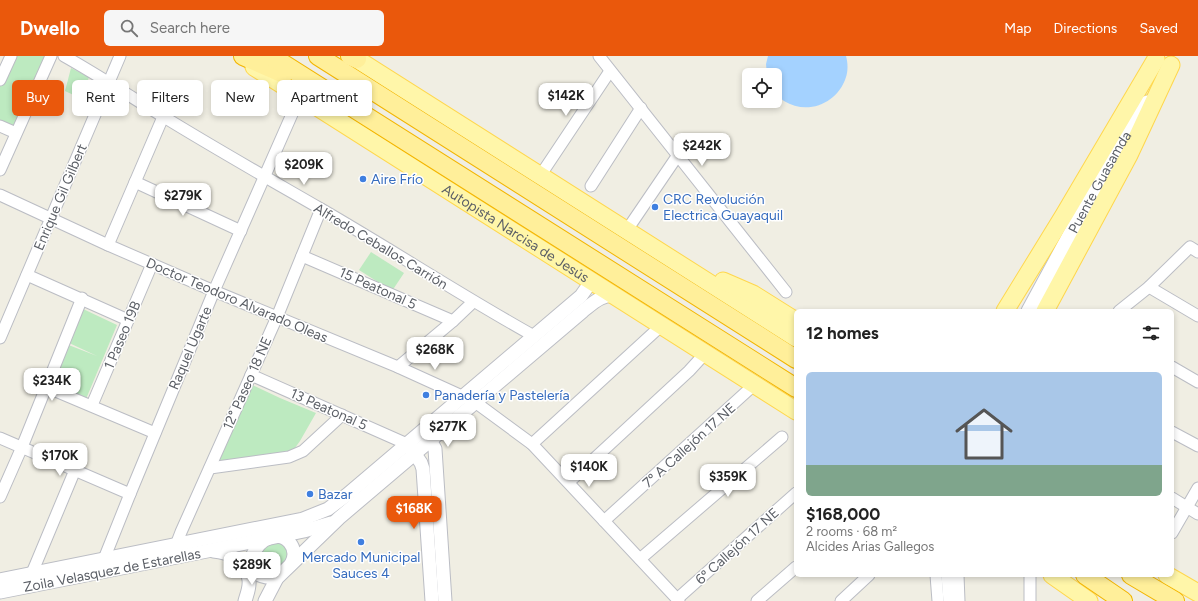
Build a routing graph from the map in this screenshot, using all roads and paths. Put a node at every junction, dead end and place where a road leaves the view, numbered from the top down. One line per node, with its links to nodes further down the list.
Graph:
1 (11, 56): 13 (street)
2 (51, 56): 27 (street)
3 (64, 56): 14 (street, Alfredo Ceballos Carrión)
4 (120, 56): 15 (street, Enrique Gil Gilbert)
5 (236, 56): 18 (main road, Autopista Narcisa de Jesús)
6 (243, 56): 16 (highway)
7 (271, 56): 17 (highway, Autopista Narcisa de Jesús)
8 (318, 56): 67 (highway)
9 (599, 56): 12 (street)
10 (353, 57): 30 (main road)
11 (1165, 59): 52 (main road); 53 (main road, Puente Guasamda); 54 (main road, Puente Guasamda); 55 (main road)
12 (610, 71): 20 (street); 30 (street)
13 (0, 80)
14 (106, 80)
15 (110, 80)
16 (299, 80)
17 (310, 80)
18 (277, 82)
19 (129, 95): 25 (street, Alfredo Ceballos Carrión)
20 (641, 108): 28 (street); 33 (street)
21 (95, 116): 36 (street, Enrique Gil Gilbert)
22 (291, 116): 31 (street, Raquel Ugarte)
23 (332, 116): 45 (main road, Autopista Narcisa de Jesús)
24 (367, 116): 74 (highway, Autopista Narcisa de Jesús)
25 (163, 117): 31 (street, Alfredo Ceballos Carrión); 32 (street)
26 (0, 126): 27 (street)
27 (16, 133): 29 (street)
28 (678, 155): 38 (street); 48 (street)
29 (0, 170)
30 (540, 176): 38 (main road)
31 (265, 178): 35 (street, Alfredo Ceballos Carrión); 37 (street, Raquel Ugarte)
32 (135, 182): 37 (street); 39 (street)
33 (591, 186)
34 (0, 195): 36 (street, Doctor Teodoro Alvarado Oleas)
35 (322, 209): 41 (street, 12° Paseo 18 NE); 51 (street, Alfredo Ceballos Carrión)
36 (52, 218): 39 (street, Doctor Teodoro Alvarado Oleas); 44 (street, Enrique Gil Gilbert)
37 (241, 230): 47 (street, Raquel Ugarte)
38 (627, 230): 43 (main road)
39 (108, 245): 42 (street, Doctor Teodoro Alvarado Oleas)
40 (1198, 252): 46 (street)
41 (302, 256): 58 (street, 12° Paseo 18 NE); 61 (street, 15 Peatonal 5)
42 (152, 264): 47 (street, Doctor Teodoro Alvarado Oleas); 59 (street, 1 Paseo 19B)
43 (680, 264): 60 (main road); 64 (main road)
44 (27, 275): 50 (street); 65 (street, Enrique Gil Gilbert)
45 (586, 277): 49 (main road, Autopista Narcisa de Jesús); 63 (street)
46 (1149, 287): 56 (street); 57 (street)
47 (214, 291): 58 (street, Doctor Teodoro Alvarado Oleas); 80 (street, Raquel Ugarte)
48 (786, 292)
49 (617, 296): 62 (main road, Autopista Narcisa de Jesús); 76 (street)
50 (82, 298): 59 (street); 73 (street)
51 (473, 302): 61 (street); 63 (street, Alfredo Ceballos Carrión)
52 (1006, 309)
53 (1024, 309)
54 (1030, 309)
55 (1046, 309)
56 (1122, 309)
57 (1198, 316)
58 (277, 317): 68 (street, Doctor Teodoro Alvarado Oleas); 70 (street, 12° Paseo 18 NE)
59 (128, 320): 77 (street, 1 Paseo 19B)
60 (794, 320)
61 (453, 321): 68 (street)
62 (662, 325): 66 (main road, Autopista Narcisa de Jesús); 85 (street)
63 (534, 336): 75 (street)
64 (794, 337)
65 (0, 338)
66 (707, 354): 72 (main road, Autopista Narcisa de Jesús); 91 (street)
67 (794, 358)
68 (398, 367): 75 (street, Doctor Teodoro Alvarado Oleas)
69 (1174, 368): 71 (street)
70 (251, 375): 79 (street, 13 Peatonal 5); 89 (street, 12° Paseo 18 NE)
71 (1198, 382)
72 (755, 384): 78 (main road, Autopista Narcisa de Jesús); 100 (street, 7º A Callejón 17 NE)
73 (46, 387): 77 (street); 87 (street)
74 (794, 387)
75 (462, 396): 76 (street, Doctor Teodoro Alvarado Oleas); 88 (street)
76 (475, 402): 84 (street); 85 (street, Doctor Teodoro Alvarado Oleas)
77 (92, 405): 80 (street)
78 (794, 409)
79 (342, 415): 88 (street, 13 Peatonal 5); 89 (street)
80 (155, 433): 93 (street, Raquel Ugarte)
81 (1174, 433): 86 (street)
82 (782, 437): 106 (street)
83 (0, 438): 87 (street)
84 (430, 440): 88 (street); 129 (street)
85 (532, 444): 91 (street, Doctor Teodoro Alvarado Oleas)
86 (1198, 446)
87 (22, 447): 90 (street); 95 (street)
88 (411, 449): 99 (street); 103 (street, Zoila Velasquez de Estarellas); 128 (street)
89 (210, 468): 103 (street, 12° Paseo 18 NE)
90 (75, 470): 93 (street); 110 (street)
91 (569, 482): 100 (street, Doctor Teodoro Alvarado Oleas)
92 (1198, 488): 97 (street)
93 (130, 494): 105 (street, Raquel Ugarte)
94 (794, 495): 125 (street, 6º Callejón 17 NE)
95 (0, 497)
96 (1174, 499): 97 (street)
97 (1186, 507): 98 (street); 101 (street)
98 (1198, 514)
99 (340, 518): 102 (street, Zoila Velasquez de Estarellas); 107 (street)
100 (604, 521): 106 (street, Doctor Teodoro Alvarado Oleas)
101 (1174, 529)
102 (269, 538): 104 (street, Zoila Velasquez de Estarellas); 107 (street); 109 (street)
103 (177, 551): 104 (street, Zoila Velasquez de Estarellas); 105 (street, Zoila Velasquez de Estarellas); 123 (street, Zoila Velasquez de Estarellas)
104 (207, 551): 109 (street)
105 (104, 559): 110 (street, Zoila Velasquez de Estarellas)
106 (640, 559): 125 (street, Doctor Teodoro Alvarado Oleas)
107 (291, 564): 121 (street)
108 (794, 569): 130 (street)
109 (246, 570): 121 (street); 126 (street)
110 (32, 573): 122 (street, Zoila Velasquez de Estarellas)
111 (868, 577): 131 (street)
112 (936, 577): 132 (street)
113 (943, 577): 133 (main road)
114 (949, 577): 134 (main road)
115 (958, 577): 135 (street)
116 (1030, 577): 136 (street)
117 (1055, 577): 137 (main road)
118 (1088, 577): 138 (highway)
119 (1134, 577): 139 (highway)
120 (1170, 577): 124 (main road)
121 (277, 578): 127 (street)
122 (0, 580)
123 (0, 592)
124 (1198, 593)
125 (678, 600)
126 (245, 601)
127 (265, 601)
128 (432, 601)
129 (445, 601)
130 (757, 601)
131 (841, 601)
132 (938, 601)
133 (944, 601)
134 (951, 601)
135 (959, 601)
136 (1030, 601)
137 (1089, 601)
138 (1123, 601)
139 (1175, 601)

